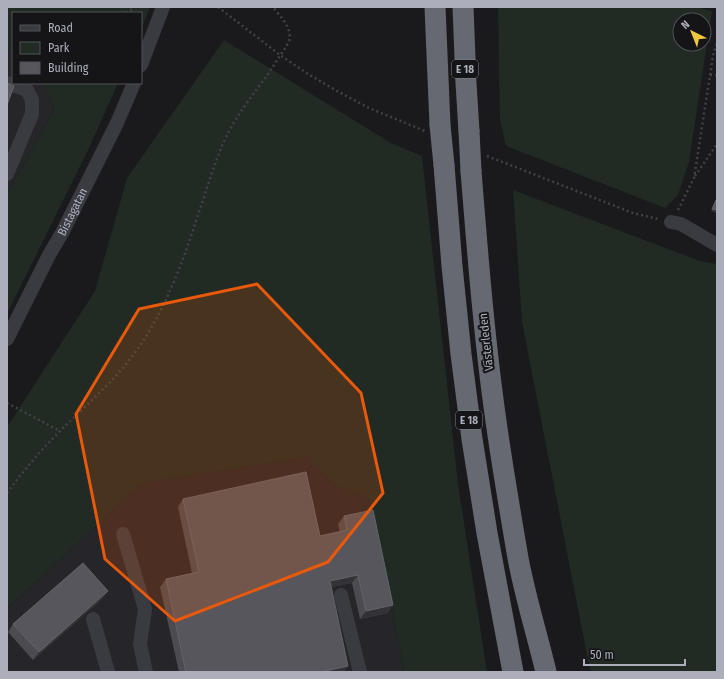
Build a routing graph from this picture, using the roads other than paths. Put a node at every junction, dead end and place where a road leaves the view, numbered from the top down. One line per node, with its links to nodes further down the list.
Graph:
1 (163, 7): 4 (street)
2 (435, 7): 17 (highway, E 18, bridge)
3 (463, 7): 18 (highway, Västerleden / E 18, bridge)
4 (142, 62)
5 (7, 83): 7 (street)
6 (134, 84): 10 (street, Bistagatan)
7 (7, 174)
8 (671, 222): 9 (street)
9 (717, 245)
10 (7, 339)
11 (123, 534): 15 (street)
12 (341, 595): 16 (street)
13 (94, 619): 14 (street)
14 (108, 672)
15 (146, 672)
16 (360, 672)
17 (513, 672)
18 (546, 672)

